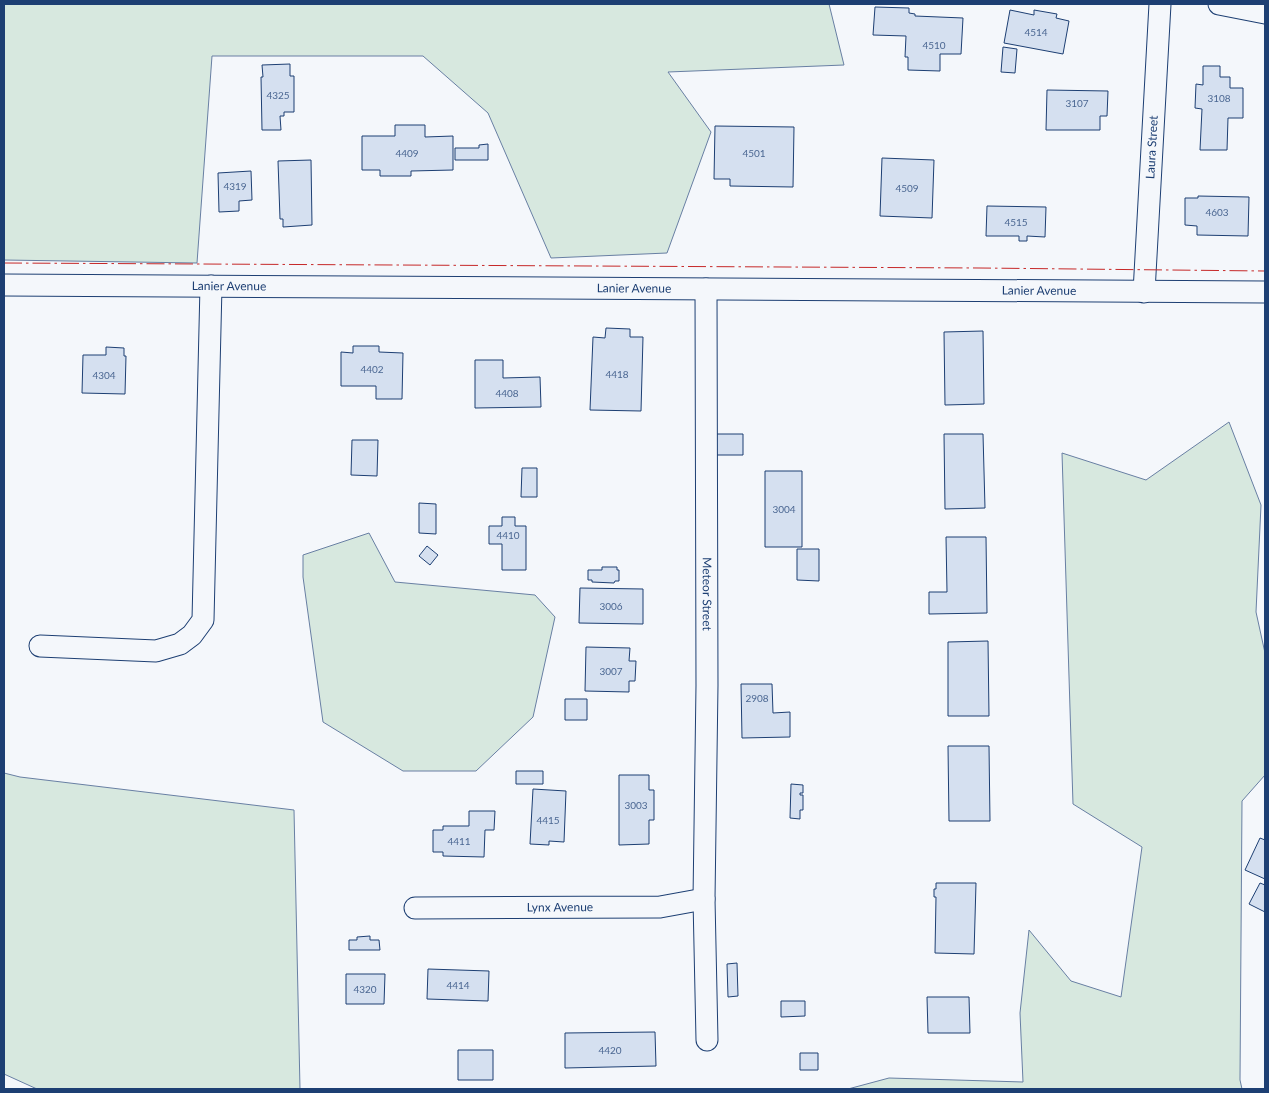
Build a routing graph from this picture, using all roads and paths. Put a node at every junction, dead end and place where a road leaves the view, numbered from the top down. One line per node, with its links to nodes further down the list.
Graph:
1 (1160, 4): 7 (street, Laura Street)
2 (1219, 4): 3 (street)
3 (1265, 13)
4 (4, 285): 5 (street, Lanier Avenue)
5 (211, 286): 6 (street, Lanier Avenue); 9 (street)
6 (706, 289): 7 (street, Lanier Avenue); 10 (street, Meteor Street)
7 (1144, 292): 8 (street, Lanier Avenue)
8 (1265, 292)
9 (40, 646)
10 (704, 899): 11 (street, Lynx Avenue); 12 (street, Meteor Street)
11 (415, 908)
12 (707, 1040)

